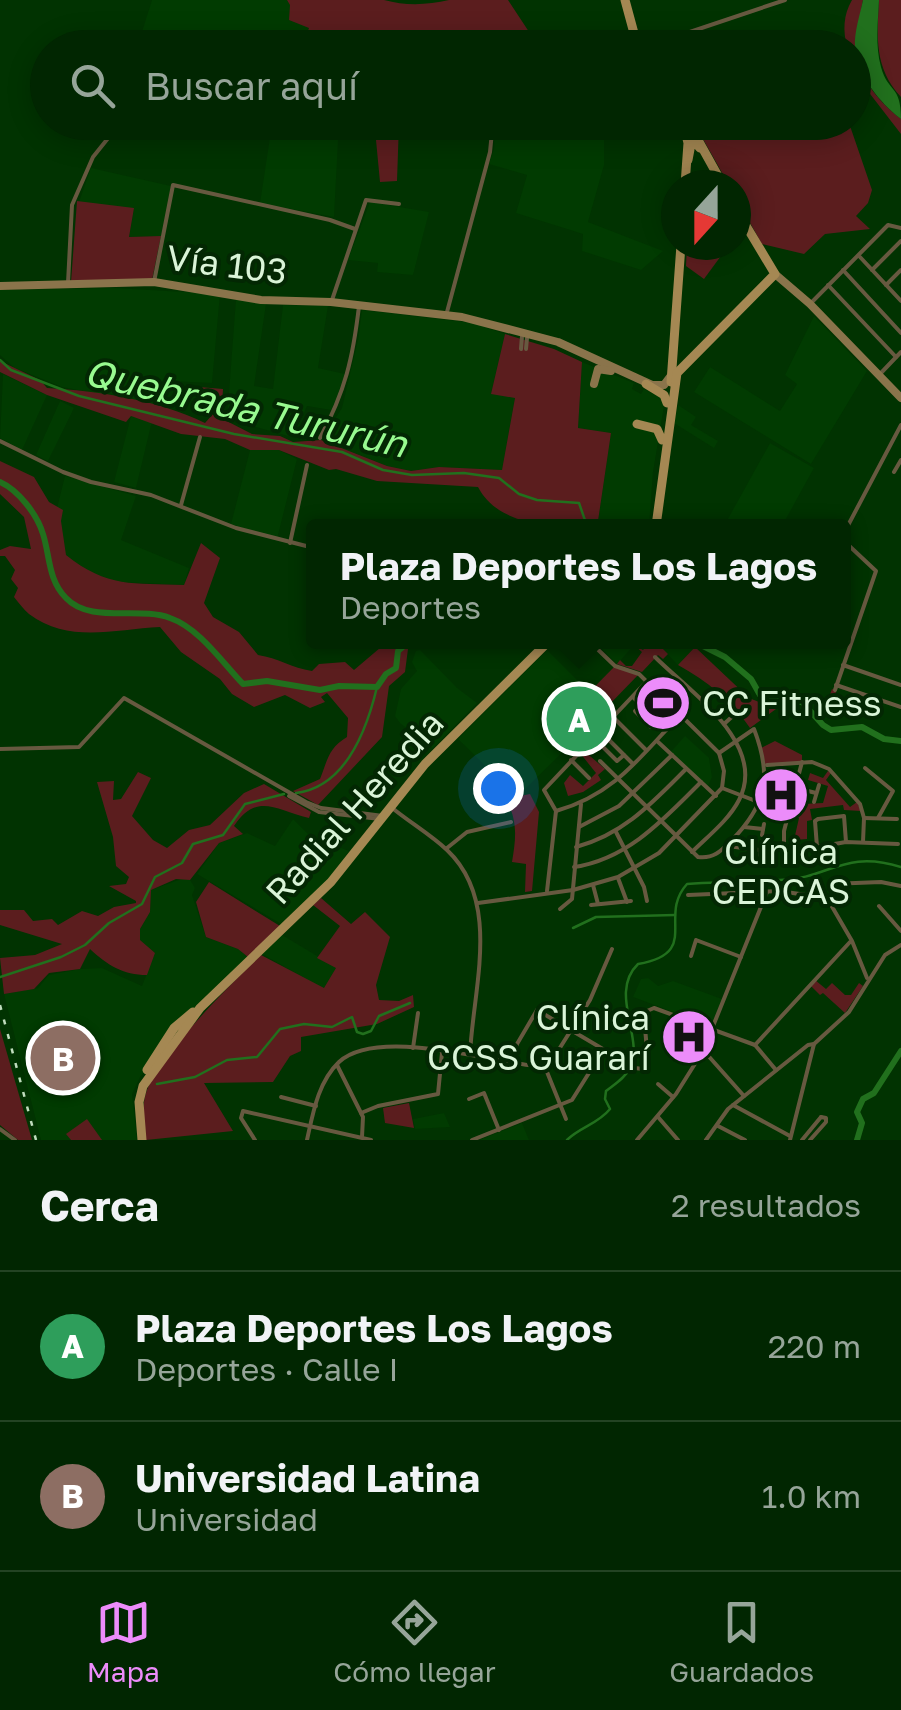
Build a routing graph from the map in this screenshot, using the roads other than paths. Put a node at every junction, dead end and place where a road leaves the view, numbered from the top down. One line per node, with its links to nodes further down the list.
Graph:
1 (627, 0): 3 (main road)
2 (785, 0): 4 (street)
3 (636, 30)
4 (693, 30)
5 (107, 140): 25 (street)
6 (491, 140): 33 (street)
7 (688, 140): 9 (main road)
8 (696, 140): 11 (main road)
9 (688, 160): 10 (main road); 12 (main road)
10 (687, 170)
11 (713, 170)
12 (713, 170)
13 (398, 204): 15 (street)
14 (901, 228): 18 (street)
15 (356, 229): 24 (street); 30 (street)
16 (751, 236): 23 (main road)
17 (901, 242): 21 (street)
18 (858, 256): 20 (street); 21 (street)
19 (681, 260): 40 (main road)
20 (844, 270): 26 (street); 35 (street)
21 (872, 270): 27 (street)
22 (901, 270): 27 (street)
23 (775, 274): 32 (main road); 40 (main road)
24 (154, 282): 25 (main road, Vía 103); 30 (main road, Vía 103)
25 (68, 284): 28 (main road, Vía 103)
26 (828, 284): 32 (street); 38 (street)
27 (886, 285): 29 (street)
28 (0, 286)
29 (901, 300)
30 (332, 302): 31 (main road, Vía 103)
31 (360, 304): 33 (main road, Vía 103); 53 (street)
32 (810, 304): 41 (main road)
33 (446, 314): 34 (main road, Vía 103); 36 (main road, Vía 103)
34 (476, 320): 36 (main road); 39 (main road, Vía 103)
35 (901, 332)
36 (525, 336): 37 (street); 39 (main road, Vía 103)
37 (523, 349)
38 (898, 355): 41 (street)
39 (595, 361): 40 (main road, Vía 103); 42 (main road, Vía 103)
40 (677, 365): 45 (main road)
41 (878, 376): 46 (main road)
42 (628, 377): 43 (main road); 44 (main road, Vía 103)
43 (594, 384)
44 (646, 384): 45 (main road, Vía 103); 47 (main road)
45 (672, 384): 47 (main road); 59 (main road)
46 (901, 398)
47 (667, 406): 49 (main road); 51 (main road)
48 (637, 424): 54 (main road)
49 (651, 424)
50 (901, 425): 63 (street)
51 (663, 426): 54 (main road); 59 (main road)
52 (200, 437): 60 (street)
53 (320, 438)
54 (662, 440): 61 (main road)
55 (0, 441): 60 (street)
56 (901, 460): 58 (street)
57 (307, 465): 64 (street)
58 (894, 472)
59 (660, 497): 62 (main road)
60 (180, 507): 64 (street)
61 (656, 519)
62 (657, 519)
63 (851, 520)
64 (290, 543): 65 (street)
65 (306, 546)
66 (851, 548): 67 (street)
67 (851, 642)
68 (536, 649): 73 (main road)
69 (538, 649): 82 (main road, Radial Heredia)
70 (597, 649): 75 (street)
71 (849, 649): 74 (street)
72 (655, 658): 76 (street)
73 (519, 662): 82 (main road); 93 (main road)
74 (843, 665): 77 (street); 83 (street)
75 (647, 681): 79 (street); 80 (street)
76 (679, 682): 80 (street); 81 (street)
77 (901, 684)
78 (712, 693): 81 (street)
79 (632, 697): 87 (street); 89 (street)
80 (664, 698): 85 (street)
81 (702, 704): 88 (street)
82 (485, 706): 93 (main road, Radial Heredia)
83 (901, 708)
84 (606, 710): 87 (street)
85 (681, 714): 89 (street); 96 (street)
86 (735, 714): 88 (street)
87 (613, 717): 90 (street); 95 (street)
88 (724, 724): 92 (street)
89 (666, 730): 91 (street)
90 (599, 731): 98 (street); 101 (street)
91 (656, 740): 95 (street); 97 (street)
92 (736, 740): 96 (street); 102 (street); 116 (street)
93 (447, 741): 120 (main road, Radial Heredia)
94 (0, 749): 124 (street)
95 (646, 750): 101 (street)
96 (719, 752): 111 (street)
97 (672, 755): 103 (street); 114 (street)
98 (571, 760): 105 (street); 122 (street)
99 (600, 761): 106 (street)
100 (802, 762): 102 (street); 112 (street); 125 (street)
101 (633, 764): 106 (street)
102 (765, 765): 108 (street)
103 (686, 768): 107 (street); 121 (street)
104 (865, 768): 126 (street)
105 (589, 778)
106 (618, 780): 114 (street); 119 (street)
107 (701, 782): 115 (street); 129 (street)
108 (765, 783): 109 (street); 118 (street)
109 (775, 784)
110 (818, 785): 113 (street)
111 (722, 788): 115 (street); 116 (street)
112 (795, 788): 113 (street); 123 (street)
113 (816, 793): 117 (street)
114 (633, 794): 121 (street); 130 (street)
115 (716, 796): 133 (street)
116 (741, 796): 118 (street); 142 (street)
117 (814, 802)
118 (759, 803): 123 (street); 131 (street)
119 (581, 804): 122 (street); 130 (street)
120 (390, 807): 124 (main road, Radial Heredia); 140 (street)
121 (647, 808): 129 (street); 132 (street)
122 (556, 812): 150 (street)
123 (788, 814): 138 (street)
124 (382, 818): 164 (main road, Radial Heredia)
125 (864, 818): 126 (street); 135 (street)
126 (878, 818): 127 (street)
127 (897, 819)
128 (510, 822): 140 (street)
129 (661, 822): 133 (street); 141 (street)
130 (579, 827): 139 (street)
131 (744, 828): 137 (street); 137 (street)
132 (616, 832): 139 (street); 141 (street)
133 (676, 836): 142 (street); 144 (street)
134 (846, 842): 135 (street); 138 (street); 138 (street)
135 (863, 842): 136 (street)
136 (898, 844)
137 (727, 846): 142 (street)
138 (817, 847)
139 (576, 848): 143 (street)
140 (446, 849): 154 (street)
141 (625, 849): 143 (street); 144 (street)
142 (692, 852)
143 (574, 868): 149 (street)
144 (635, 868): 145 (street); 153 (street)
145 (618, 876): 147 (street); 147 (street)
146 (830, 884): 148 (street)
147 (593, 885): 149 (street)
148 (901, 886)
149 (572, 890): 150 (street); 156 (street)
150 (547, 892): 154 (street)
151 (766, 892): 152 (street); 158 (street); 162 (street)
152 (688, 895)
153 (647, 900)
154 (478, 903): 178 (street)
155 (879, 906): 157 (street)
156 (560, 909)
157 (901, 931)
158 (852, 941): 163 (street); 172 (street)
159 (901, 945): 163 (street)
160 (612, 948): 167 (street)
161 (690, 956): 162 (street)
162 (742, 957): 168 (street)
163 (868, 980): 171 (street)
164 (198, 1010): 169 (main road); 177 (main road, Radial Heredia)
165 (418, 1012): 173 (street)
166 (678, 1017): 168 (street); 170 (street); 174 (street)
167 (571, 1030): 174 (street); 179 (street); 180 (street)
168 (713, 1030): 172 (street); 176 (street)
169 (170, 1035): 177 (main road); 203 (main road, Radial Heredia)
170 (666, 1042)
171 (814, 1044): 183 (street); 201 (street)
172 (755, 1045): 183 (street)
173 (413, 1048): 175 (street); 181 (street)
174 (604, 1049): 192 (street)
175 (442, 1051): 178 (street); 193 (street)
176 (703, 1051): 186 (street); 187 (street)
177 (165, 1054): 203 (main road, Radial Heredia)
178 (470, 1054): 179 (street)
179 (513, 1062): 182 (street)
180 (551, 1062): 182 (street); 184 (street)
181 (337, 1065): 191 (street); 193 (street)
182 (545, 1067): 184 (street)
183 (776, 1070): 186 (street)
184 (552, 1076): 192 (street)
185 (658, 1084): 187 (street)
186 (744, 1096): 190 (street)
187 (673, 1097): 194 (street)
188 (281, 1098): 191 (street)
189 (469, 1099): 199 (street)
190 (733, 1105): 197 (street); 201 (street)
191 (316, 1106): 196 (street)
192 (562, 1106): 195 (street); 199 (street)
193 (361, 1113): 200 (street)
194 (657, 1116): 208 (street); 209 (street)
195 (566, 1119)
196 (311, 1125): 200 (street); 204 (street); 205 (street)
197 (718, 1126): 210 (street); 211 (street)
198 (0, 1130): 202 (street)
199 (499, 1130): 207 (street)
200 (362, 1138): 206 (street)
201 (790, 1138)
202 (15, 1140)
203 (140, 1140)
204 (255, 1140)
205 (307, 1140)
206 (371, 1140)
207 (472, 1140)
208 (637, 1140)
209 (678, 1140)
210 (706, 1140)
211 (746, 1140)
212 (802, 1140): 213 (street)
213 (810, 1140)

